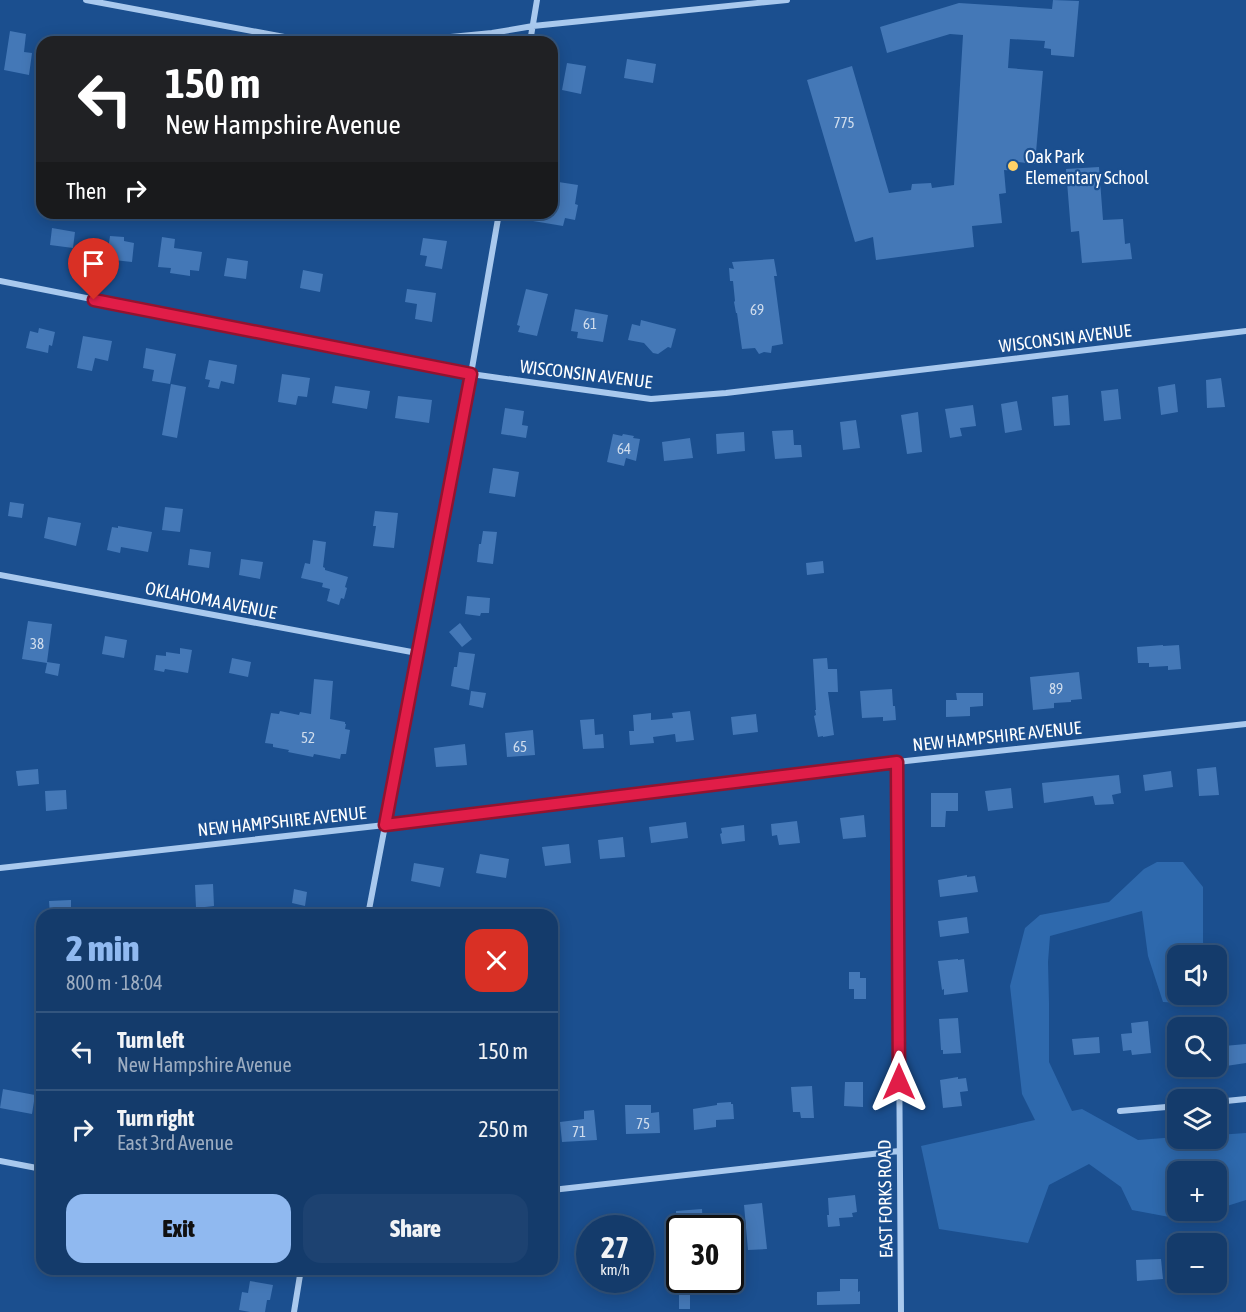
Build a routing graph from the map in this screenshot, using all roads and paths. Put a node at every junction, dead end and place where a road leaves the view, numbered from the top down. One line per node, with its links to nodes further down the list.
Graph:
1 (86, 0): 5 (street)
2 (537, 0): 4 (street)
3 (787, 0): 4 (street)
4 (533, 26): 6 (street); 7 (street)
5 (279, 36)
6 (461, 36)
7 (531, 36)
8 (498, 219): 11 (street)
9 (0, 282): 11 (street, WISCONSIN AVENUE)
10 (1246, 331): 11 (street, WISCONSIN AVENUE)
11 (471, 374): 13 (street)
12 (0, 575): 13 (street, OKLAHOMA AVENUE)
13 (417, 653): 16 (street)
14 (1246, 724): 15 (street, NEW HAMPSHIRE AVENUE)
15 (897, 762): 16 (street, NEW HAMPSHIRE AVENUE); 23 (street, EAST FORKS ROAD)
16 (385, 825): 17 (street, NEW HAMPSHIRE AVENUE); 18 (street)
17 (0, 868)
18 (369, 909)
19 (1246, 1100): 20 (street)
20 (1227, 1101)
21 (1167, 1107): 22 (street)
22 (1120, 1111)
23 (899, 1151): 26 (street); 29 (street, EAST FORKS ROAD)
24 (0, 1161): 25 (street)
25 (36, 1168)
26 (558, 1189)
27 (300, 1275): 28 (street)
28 (294, 1312)
29 (901, 1312)

